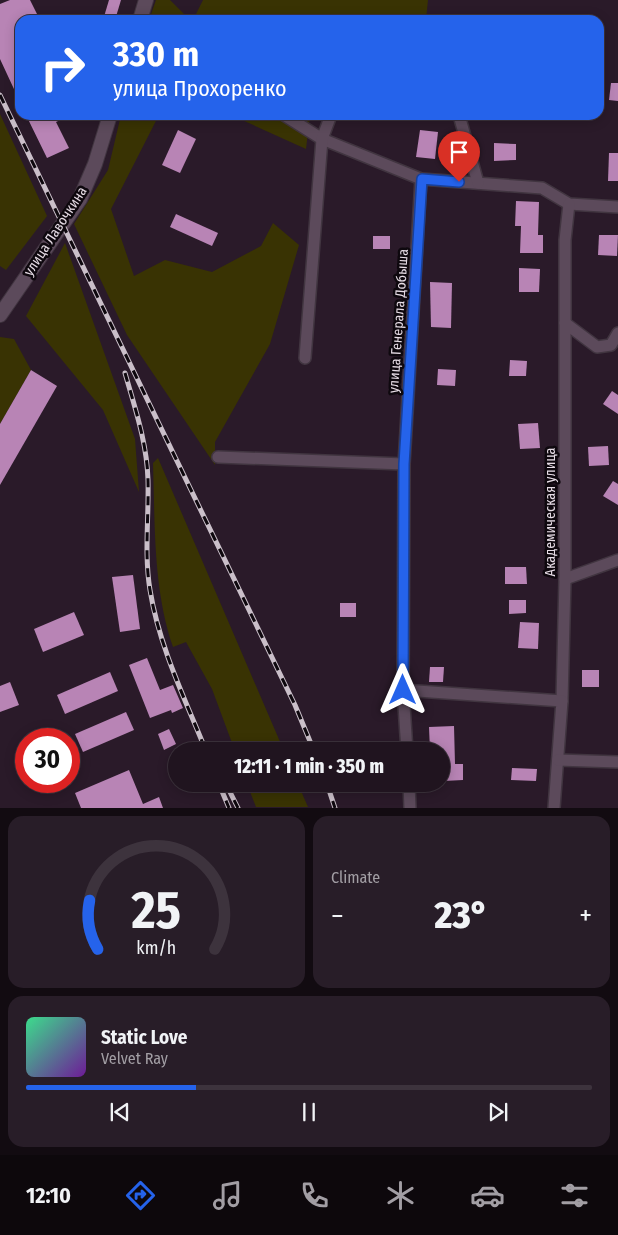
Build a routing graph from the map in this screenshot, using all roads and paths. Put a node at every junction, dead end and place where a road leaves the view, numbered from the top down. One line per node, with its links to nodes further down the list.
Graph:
1 (146, 0): 2 (main road)
2 (142, 15)
3 (108, 120): 12 (main road, улица Лавочкина)
4 (292, 120): 7 (street)
5 (329, 120): 7 (street)
6 (460, 120): 9 (street)
7 (322, 139): 8 (street); 15 (street)
8 (422, 179): 9 (street); 17 (street, улица Генерала Добыша)
9 (478, 183): 10 (street)
10 (570, 204): 11 (street); 13 (street, Академическая улица)
11 (618, 207)
12 (0, 315)
13 (565, 323): 14 (street); 19 (street, Академическая улица)
14 (618, 333)
15 (305, 358)
16 (218, 458): 17 (street)
17 (404, 464): 20 (street, улица Генерала Добыша)
18 (618, 560): 19 (street)
19 (565, 579): 21 (street, Академическая улица)
20 (403, 690): 21 (street); 22 (street)
21 (562, 701): 23 (street, Академическая улица)
22 (406, 742)
23 (558, 760): 24 (street); 27 (street, Академическая улица)
24 (618, 762)
25 (409, 792): 26 (street)
26 (410, 808)
27 (554, 808)

